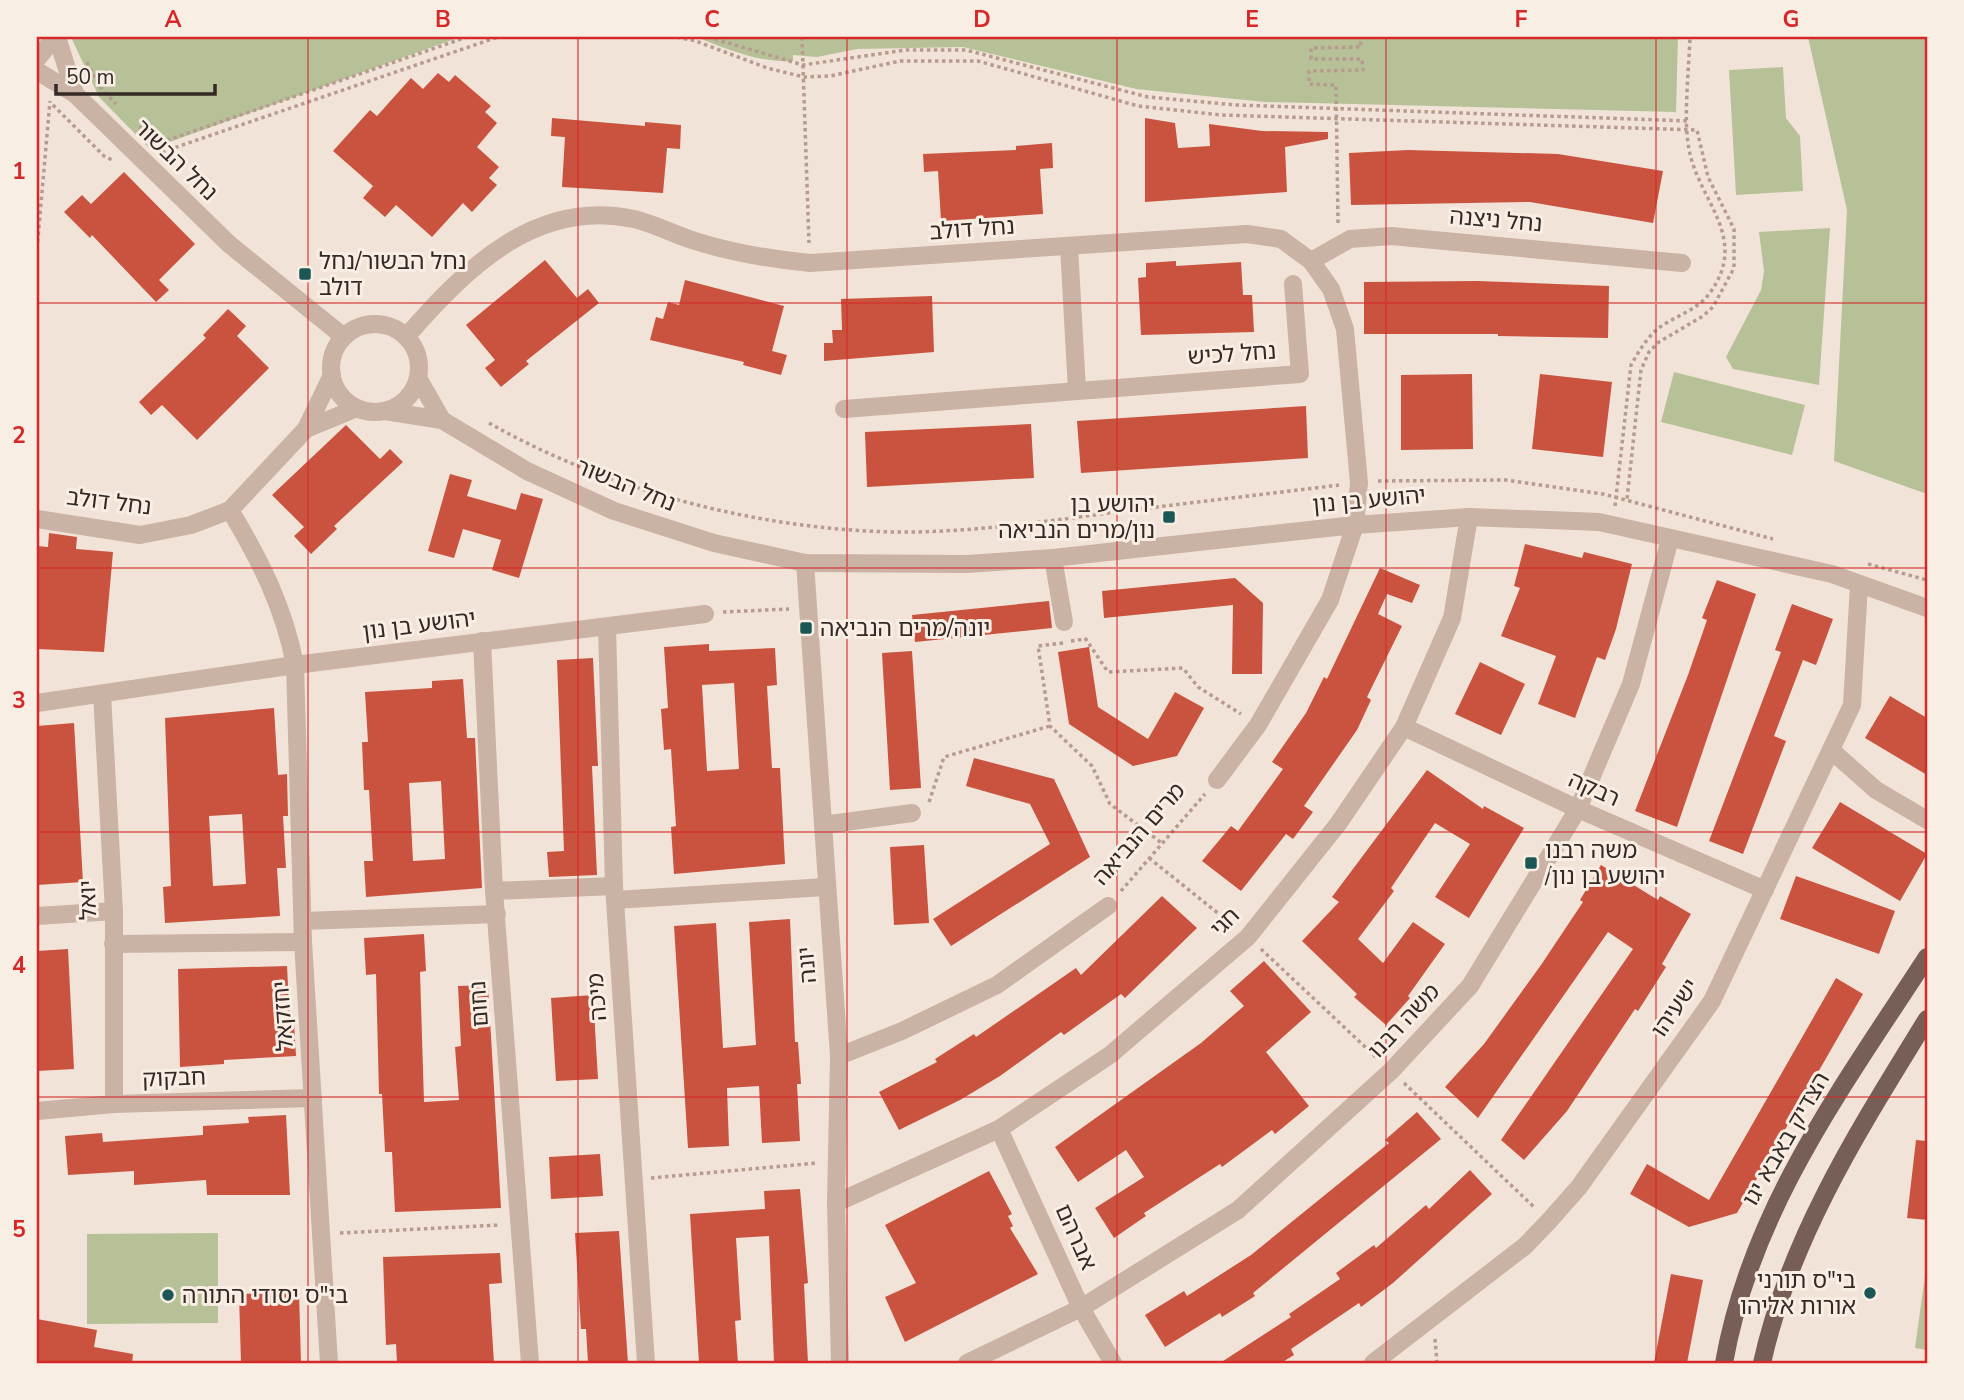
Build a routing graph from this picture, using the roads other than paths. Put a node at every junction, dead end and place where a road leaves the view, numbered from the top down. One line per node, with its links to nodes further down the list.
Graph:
1 (56, 37): 2 (street); 4 (street, נחל הבשור)
2 (37, 59)
3 (44, 76): 4 (street, נחל הבשור)
4 (75, 94): 9 (street, נחל הבשור)
5 (1069, 247): 6 (street, נחל דולב); 10 (street, נחל דולב); 13 (street)
6 (1311, 261): 7 (street, נחל ניצנה); 22 (street, נחל דולב)
7 (1682, 263)
8 (1293, 284): 13 (street, נחל לכיש)
9 (344, 337): 10 (street); 11 (street)
10 (406, 337): 12 (street)
11 (332, 375): 14 (street); 18 (street, נחל דולב)
12 (418, 378): 16 (street); 17 (street, נחל הבשור)
13 (1077, 390): 15 (street, נחל לכיש)
14 (357, 408): 16 (street); 18 (street, נחל דולב)
15 (844, 409)
16 (385, 411): 17 (street, נחל הבשור)
17 (442, 420): 25 (street, נחל הבשור)
18 (306, 429): 19 (street, נחל דולב)
19 (230, 510): 21 (street, נחל דולב); 32 (street, יחזקאל)
20 (1469, 517): 22 (street, יהושע בן נון); 23 (street, יהושע בן נון); 35 (street, חגי)
21 (37, 519)
22 (1355, 525): 24 (street, יהושע בן נון); 37 (street, מרים הנביאה)
23 (1670, 539): 26 (street, יהושע בן נון); 38 (street, משה רבנו)
24 (1053, 558): 25 (street, יהושע בן נון); 29 (street)
25 (805, 562): 41 (street, יונה)
26 (1859, 585): 27 (street, יהושע בן נון); 36 (street, ישעיהו)
27 (1927, 608)
28 (705, 614): 30 (street, יהושע בן נון)
29 (1064, 622)
30 (607, 627): 31 (street, יהושע בן נון); 45 (street, מיכה)
31 (482, 641): 32 (street, יהושע בן נון); 44 (street, נחום)
32 (295, 665): 33 (street, יהושע בן נון); 50 (street, יחזקאל)
33 (102, 694): 34 (street, יהושע בן נון); 47 (street, יואל)
34 (37, 703)
35 (1405, 727): 38 (street, רבקה); 59 (street, חגי)
36 (1832, 751): 40 (street); 43 (street, ישעיהו)
37 (1217, 780)
38 (1578, 809): 43 (street, רבקה); 61 (street, משה רבנו)
39 (912, 813): 41 (street)
40 (1927, 820)
41 (823, 824): 42 (street, יונה)
42 (825, 887): 45 (street); 55 (street, יונה)
43 (1765, 890): 68 (street, ישעיהו)
44 (494, 891): 45 (street); 48 (street, נחום)
45 (614, 893): 64 (street, מיכה)
46 (1108, 906): 55 (street, מרים הנביאה)
47 (114, 911): 49 (street); 52 (street, יואל)
48 (497, 914): 50 (street); 63 (street, נחום)
49 (37, 916)
50 (303, 921): 51 (street, יחזקאל)
51 (303, 942): 52 (street); 56 (street, יחזקאל)
52 (113, 944): 57 (street, יואל)
53 (1927, 957): 69 (main road, הצדיק באבא יגו)
54 (1927, 1019): 70 (main road)
55 (839, 1056): 60 (street, יונה)
56 (313, 1098): 57 (street, חבקוק); 62 (street, יחזקאל)
57 (114, 1104): 58 (street, חבקוק)
58 (37, 1111)
59 (999, 1129): 60 (street, חגי); 61 (street, אברהם)
60 (836, 1203): 65 (street, יונה)
61 (1081, 1308): 66 (street, משה רבנו); 67 (street, אברהם)
62 (329, 1363)
63 (530, 1363)
64 (646, 1363)
65 (840, 1363)
66 (967, 1363)
67 (1113, 1363)
68 (1373, 1363)
69 (1724, 1363)
70 (1762, 1363)

